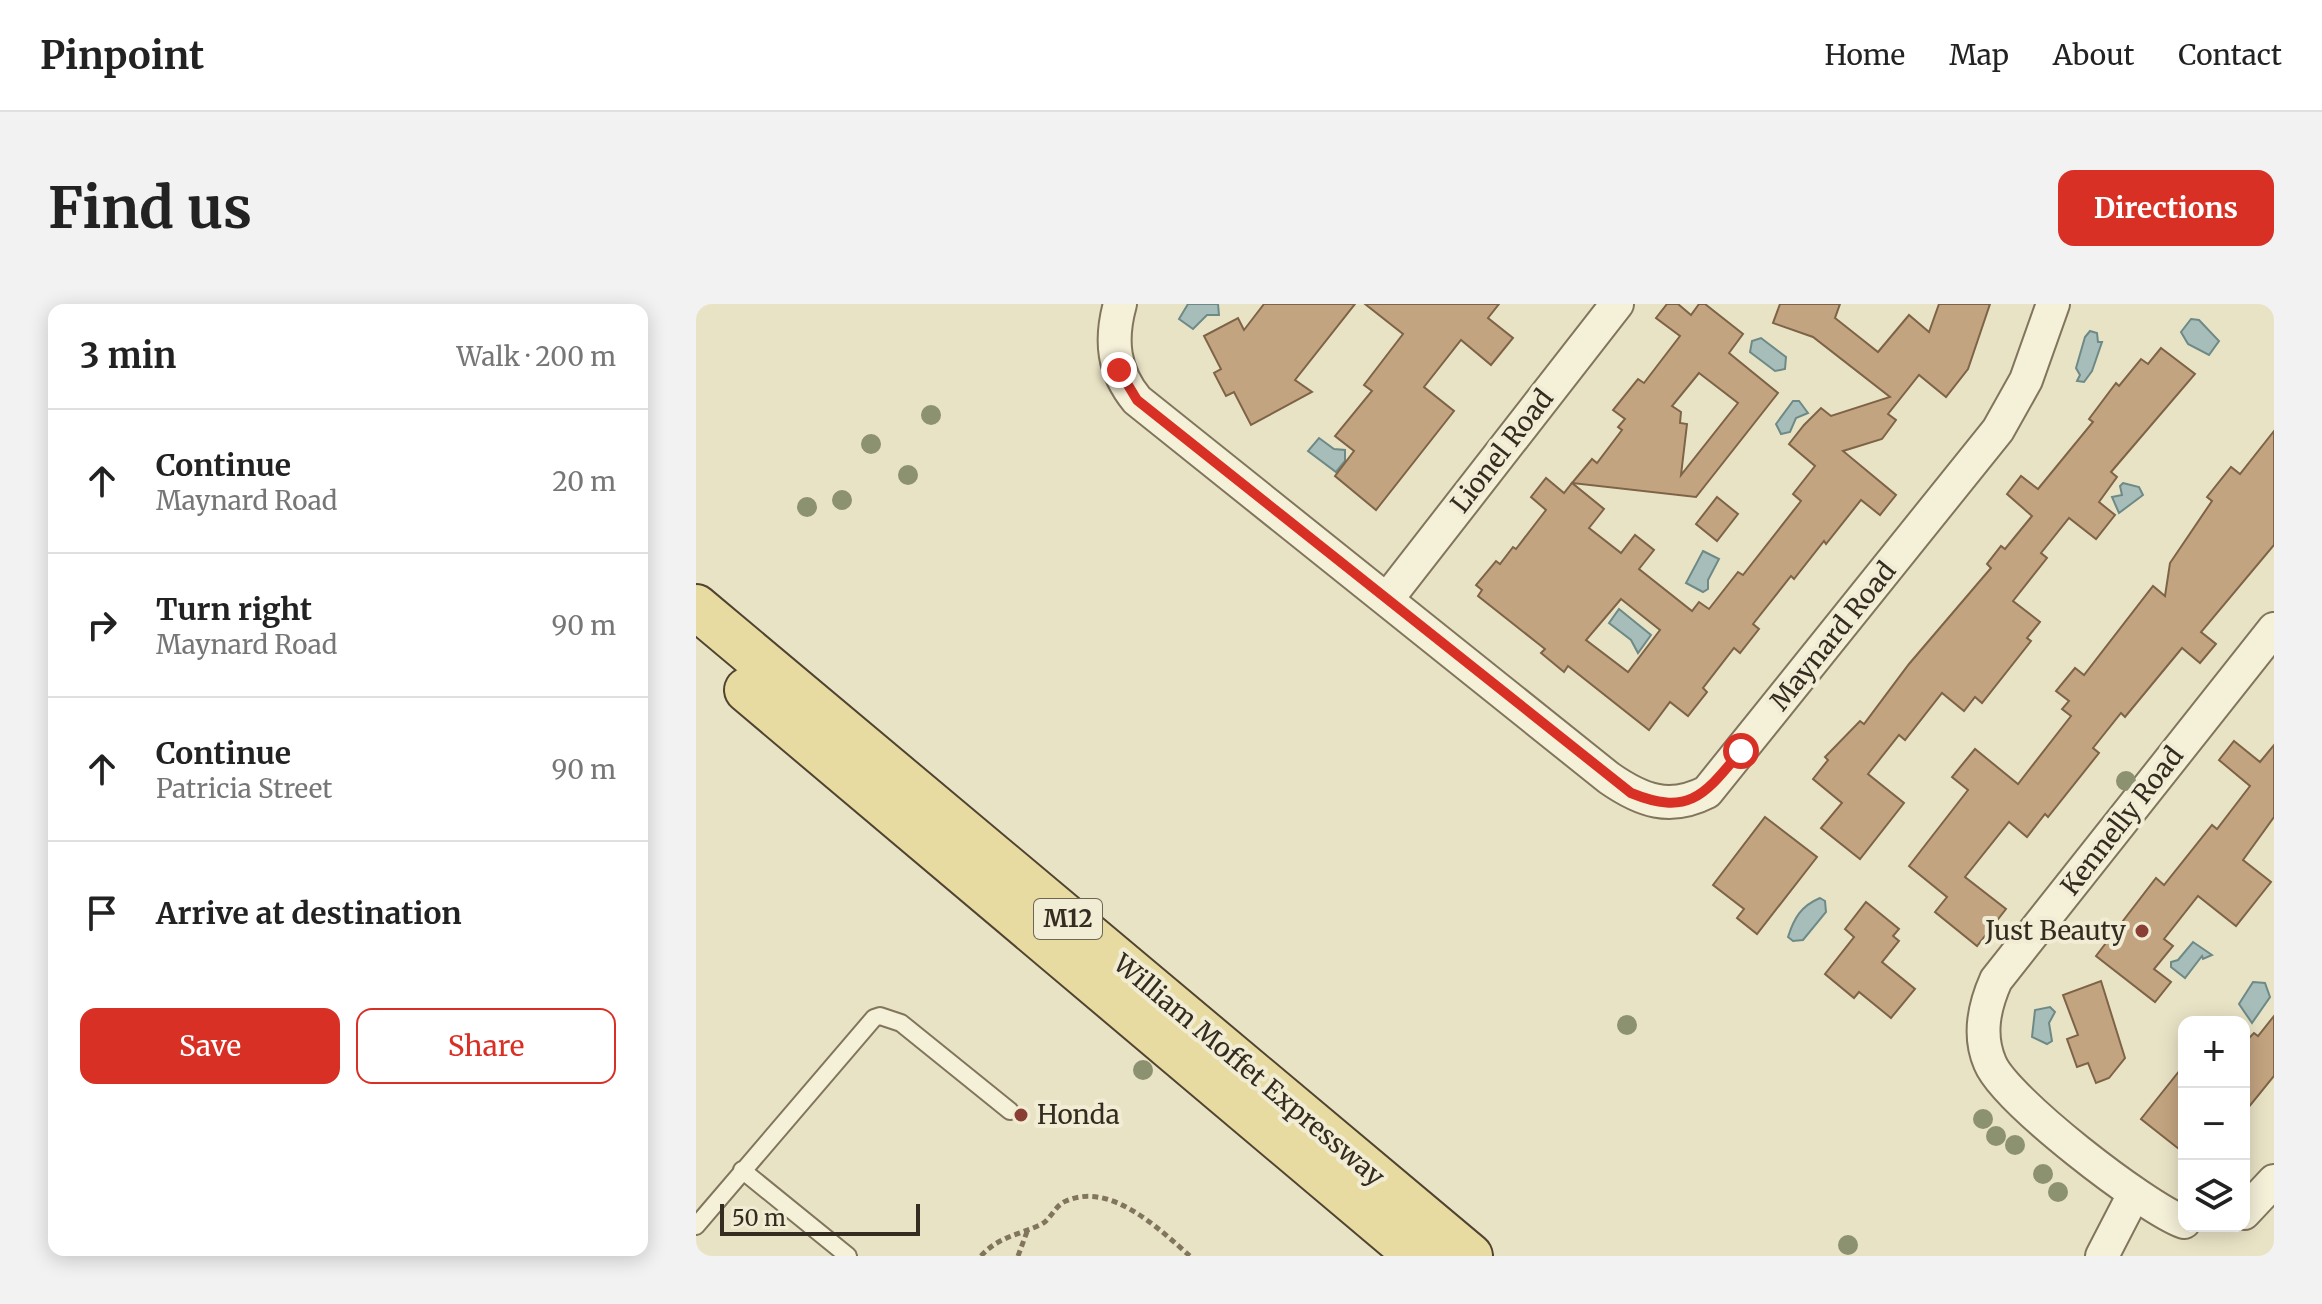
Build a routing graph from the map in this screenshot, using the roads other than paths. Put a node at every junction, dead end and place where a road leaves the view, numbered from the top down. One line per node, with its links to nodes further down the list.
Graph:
1 (1120, 304): 4 (street, Maynard Road)
2 (1617, 304): 4 (street, Lionel Road)
3 (2053, 304): 4 (street, Maynard Road)
4 (1388, 598)
5 (696, 607): 17 (main road, William Moffet Expressway / M12)
6 (2274, 629): 11 (street, Kennelly Road)
7 (696, 647): 16 (main road, William Moffet Expressway / M12)
8 (1010, 1111): 9 (lane)
9 (742, 1170): 14 (lane); 15 (lane)
10 (2274, 1181): 12 (street)
11 (2133, 1196): 13 (street, Kennelly Road); 18 (street)
12 (2250, 1207)
13 (2178, 1219)
14 (696, 1226)
15 (848, 1256)
16 (1418, 1256)
17 (1470, 1256)
18 (2102, 1256)

